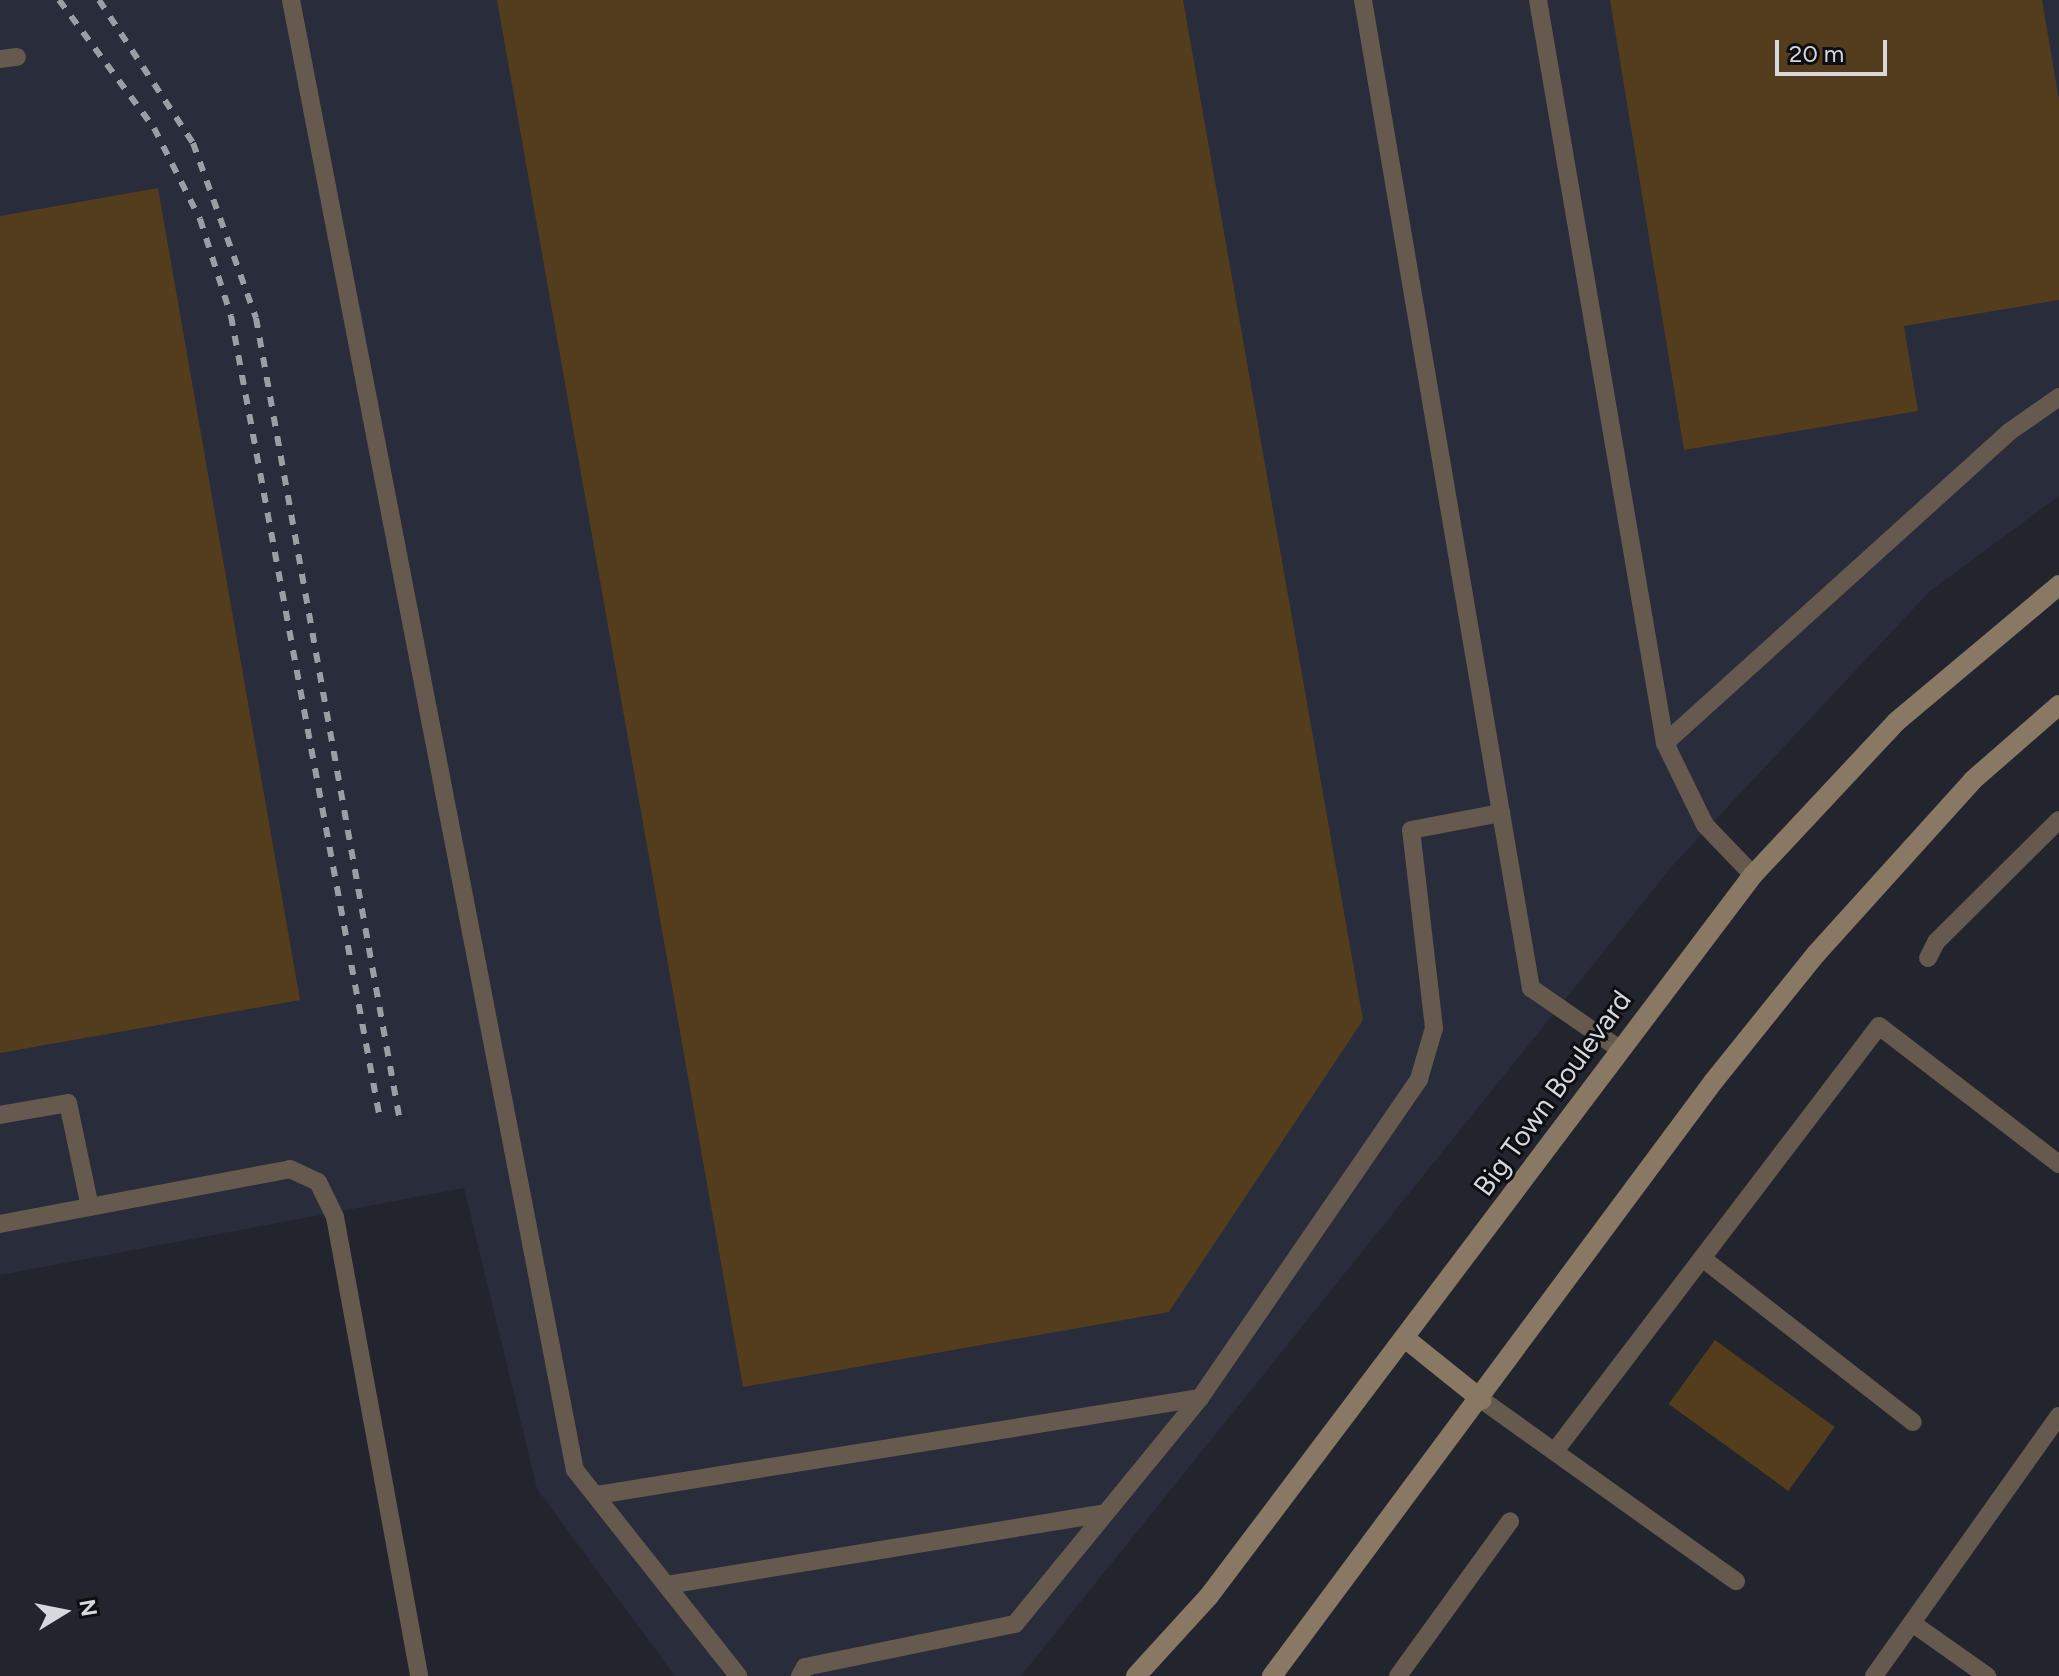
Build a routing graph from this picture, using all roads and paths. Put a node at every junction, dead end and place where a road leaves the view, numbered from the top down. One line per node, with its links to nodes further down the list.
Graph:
1 (291, 0): 24 (lane)
2 (1363, 0): 8 (lane)
3 (1538, 0): 7 (lane)
4 (2059, 397): 7 (lane)
5 (2059, 585): 10 (main road, Big Town Boulevard)
6 (2059, 705): 20 (main road)
7 (1665, 743): 10 (lane)
8 (1501, 813): 12 (lane); 19 (lane)
9 (2059, 820): 11 (lane)
10 (1753, 875): 12 (main road, Big Town Boulevard)
11 (1928, 958)
12 (1618, 1048): 18 (main road, Big Town Boulevard)
13 (0, 1115): 15 (lane)
14 (2059, 1164): 17 (lane)
15 (90, 1207): 16 (lane); 30 (lane)
16 (0, 1224)
17 (1706, 1261): 22 (lane); 23 (lane)
18 (1406, 1339): 20 (main road); 33 (main road, Big Town Boulevard)
19 (1200, 1398): 24 (lane); 25 (lane)
20 (1482, 1400): 23 (lane); 34 (main road)
21 (2059, 1416): 29 (lane)
22 (1913, 1422)
23 (1555, 1451): 27 (lane)
24 (597, 1495): 28 (lane)
25 (1105, 1513): 28 (lane); 32 (lane)
26 (1510, 1521): 35 (lane)
27 (1736, 1581)
28 (667, 1585): 31 (lane)
29 (1912, 1623): 36 (lane); 37 (lane)
30 (419, 1676)
31 (738, 1676)
32 (800, 1676)
33 (1136, 1676)
34 (1272, 1676)
35 (1398, 1676)
36 (1874, 1676)
37 (1987, 1676)

